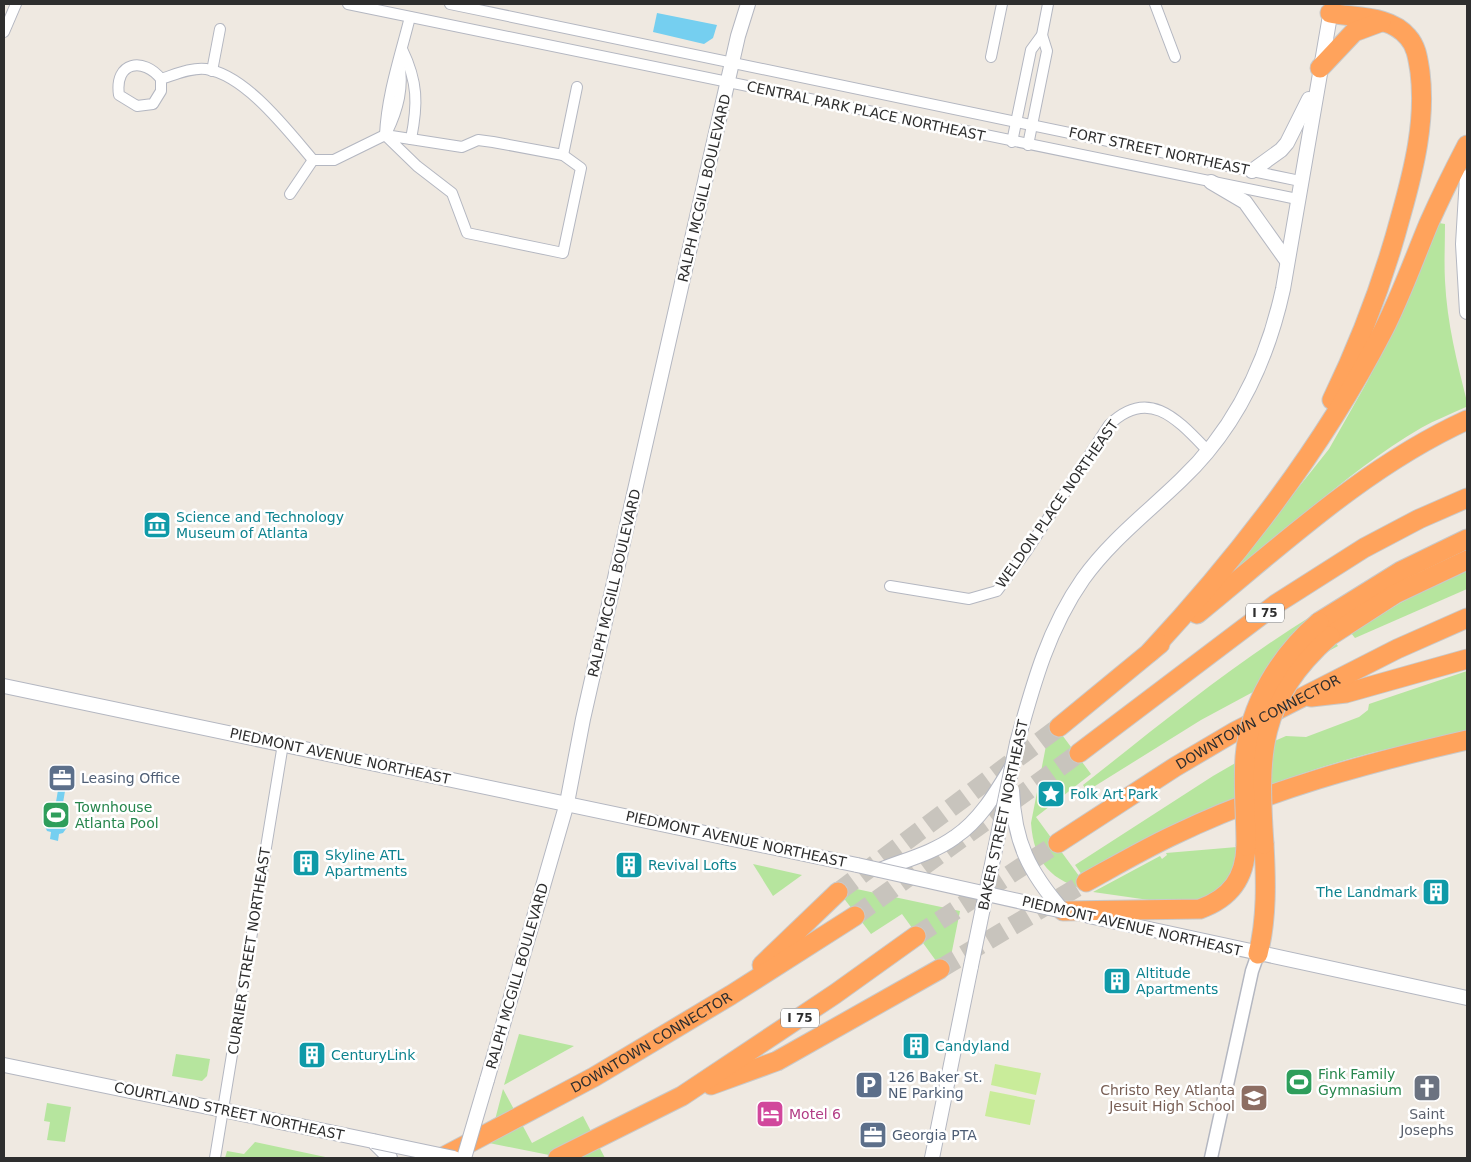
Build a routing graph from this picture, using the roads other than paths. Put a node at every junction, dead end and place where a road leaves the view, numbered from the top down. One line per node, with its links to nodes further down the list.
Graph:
1 (16, 4): 12 (street)
2 (348, 4): 9 (street, CENTRAL PARK PLACE NORTHEAST)
3 (450, 4): 17 (street, CENTRAL PARK PLACE NORTHEAST)
4 (748, 4): 17 (main road, RALPH MCGILL BOULEVARD)
5 (1002, 4): 15 (street)
6 (1048, 4): 13 (street)
7 (1155, 4): 16 (street)
8 (1331, 8): 10 (highway); 19 (main road)
9 (410, 17): 14 (street); 21 (street, CENTRAL PARK PLACE NORTHEAST)
10 (1383, 21): 19 (highway); 44 (highway)
11 (220, 29): 18 (street)
12 (4, 32)
13 (1042, 35): 25 (street); 26 (street)
14 (402, 50): 23 (street); 24 (street)
15 (991, 57)
16 (1176, 57)
17 (732, 62): 21 (main road, RALPH MCGILL BOULEVARD); 25 (street, CENTRAL PARK PLACE NORTHEAST)
18 (212, 71): 20 (street); 33 (street)
19 (1320, 72): 34 (main road); 36 (main road, BAKER STREET NORTHEAST)
20 (161, 79): 20 (street)
21 (727, 83): 29 (street, CENTRAL PARK PLACE NORTHEAST); 60 (main road, RALPH MCGILL BOULEVARD)
22 (577, 87): 32 (street)
23 (394, 99): 24 (street); 27 (street)
24 (416, 104): 28 (street)
25 (1017, 121): 26 (street, FORT STREET NORTHEAST); 29 (street)
26 (1032, 124): 31 (street); 34 (street, FORT STREET NORTHEAST)
27 (385, 135): 28 (street); 32 (street); 33 (street)
28 (411, 139): 32 (street)
29 (1012, 142): 31 (street, CENTRAL PARK PLACE NORTHEAST)
30 (1467, 144): 44 (highway)
31 (1028, 145): 37 (street, CENTRAL PARK PLACE NORTHEAST)
32 (563, 155)
33 (313, 160): 38 (street)
34 (1252, 170): 36 (street, FORT STREET NORTHEAST)
35 (1467, 178): 41 (main road)
36 (1300, 181): 39 (main road, BAKER STREET NORTHEAST)
37 (1211, 182): 39 (street, CENTRAL PARK PLACE NORTHEAST); 40 (main road)
38 (290, 194)
39 (1297, 199): 40 (main road, BAKER STREET NORTHEAST)
40 (1288, 261): 43 (main road, BAKER STREET NORTHEAST)
41 (1467, 312)
42 (1467, 420): 51 (highway)
43 (1208, 451): 48 (street, WELDON PLACE NORTHEAST); 59 (main road, BAKER STREET NORTHEAST, bridge)
44 (1307, 456): 51 (highway)
45 (1467, 498): 58 (highway, I 75)
46 (1467, 539): 50 (highway)
47 (1467, 560): 50 (highway)
48 (890, 586)
49 (1467, 618): 54 (highway, DOWNTOWN CONNECTOR)
50 (1324, 629): 62 (highway, bridge)
51 (1150, 652): 55 (highway)
52 (1467, 659): 54 (highway)
53 (4, 686): 57 (main road, PIEDMONT AVENUE NORTHEAST)
54 (1303, 699): 61 (highway, DOWNTOWN CONNECTOR)
55 (1059, 727)
56 (1467, 740): 64 (highway)
57 (283, 744): 60 (main road, PIEDMONT AVENUE NORTHEAST); 76 (street, CURRIER STREET NORTHEAST)
58 (1079, 753)
59 (1012, 768): 63 (main road, bridge); 66 (main road, BAKER STREET NORTHEAST, bridge); 67 (main road, bridge)
60 (567, 803): 63 (main road, PIEDMONT AVENUE NORTHEAST, bridge); 82 (main road, RALPH MCGILL BOULEVARD, bridge)
61 (1058, 843)
62 (1255, 845): 67 (highway); 70 (highway)
63 (880, 870): 66 (main road, PIEDMONT AVENUE NORTHEAST, bridge)
64 (1086, 882)
65 (838, 892): 72 (highway)
66 (986, 893): 67 (main road, PIEDMONT AVENUE NORTHEAST, bridge); 84 (main road, BAKER STREET NORTHEAST, bridge)
67 (1063, 910): 70 (main road, PIEDMONT AVENUE NORTHEAST)
68 (855, 916): 72 (highway, DOWNTOWN CONNECTOR)
69 (916, 936): 75 (highway, I 75)
70 (1258, 954): 73 (main road, PIEDMONT AVENUE NORTHEAST); 85 (street)
71 (940, 969): 75 (highway)
72 (731, 995): 80 (highway, DOWNTOWN CONNECTOR)
73 (1467, 998)
74 (4, 1064): 76 (main road, COURTLAND STREET NORTHEAST)
75 (682, 1096): 83 (highway, I 75)
76 (223, 1110): 77 (main road, COURTLAND STREET NORTHEAST); 78 (street, CURRIER STREET NORTHEAST)
77 (373, 1142): 79 (main road); 81 (main road, COURTLAND STREET NORTHEAST, bridge)
78 (215, 1158)
79 (390, 1158)
80 (441, 1158)
81 (454, 1158)
82 (464, 1158)
83 (558, 1158)
84 (932, 1158)
85 (1211, 1158)

